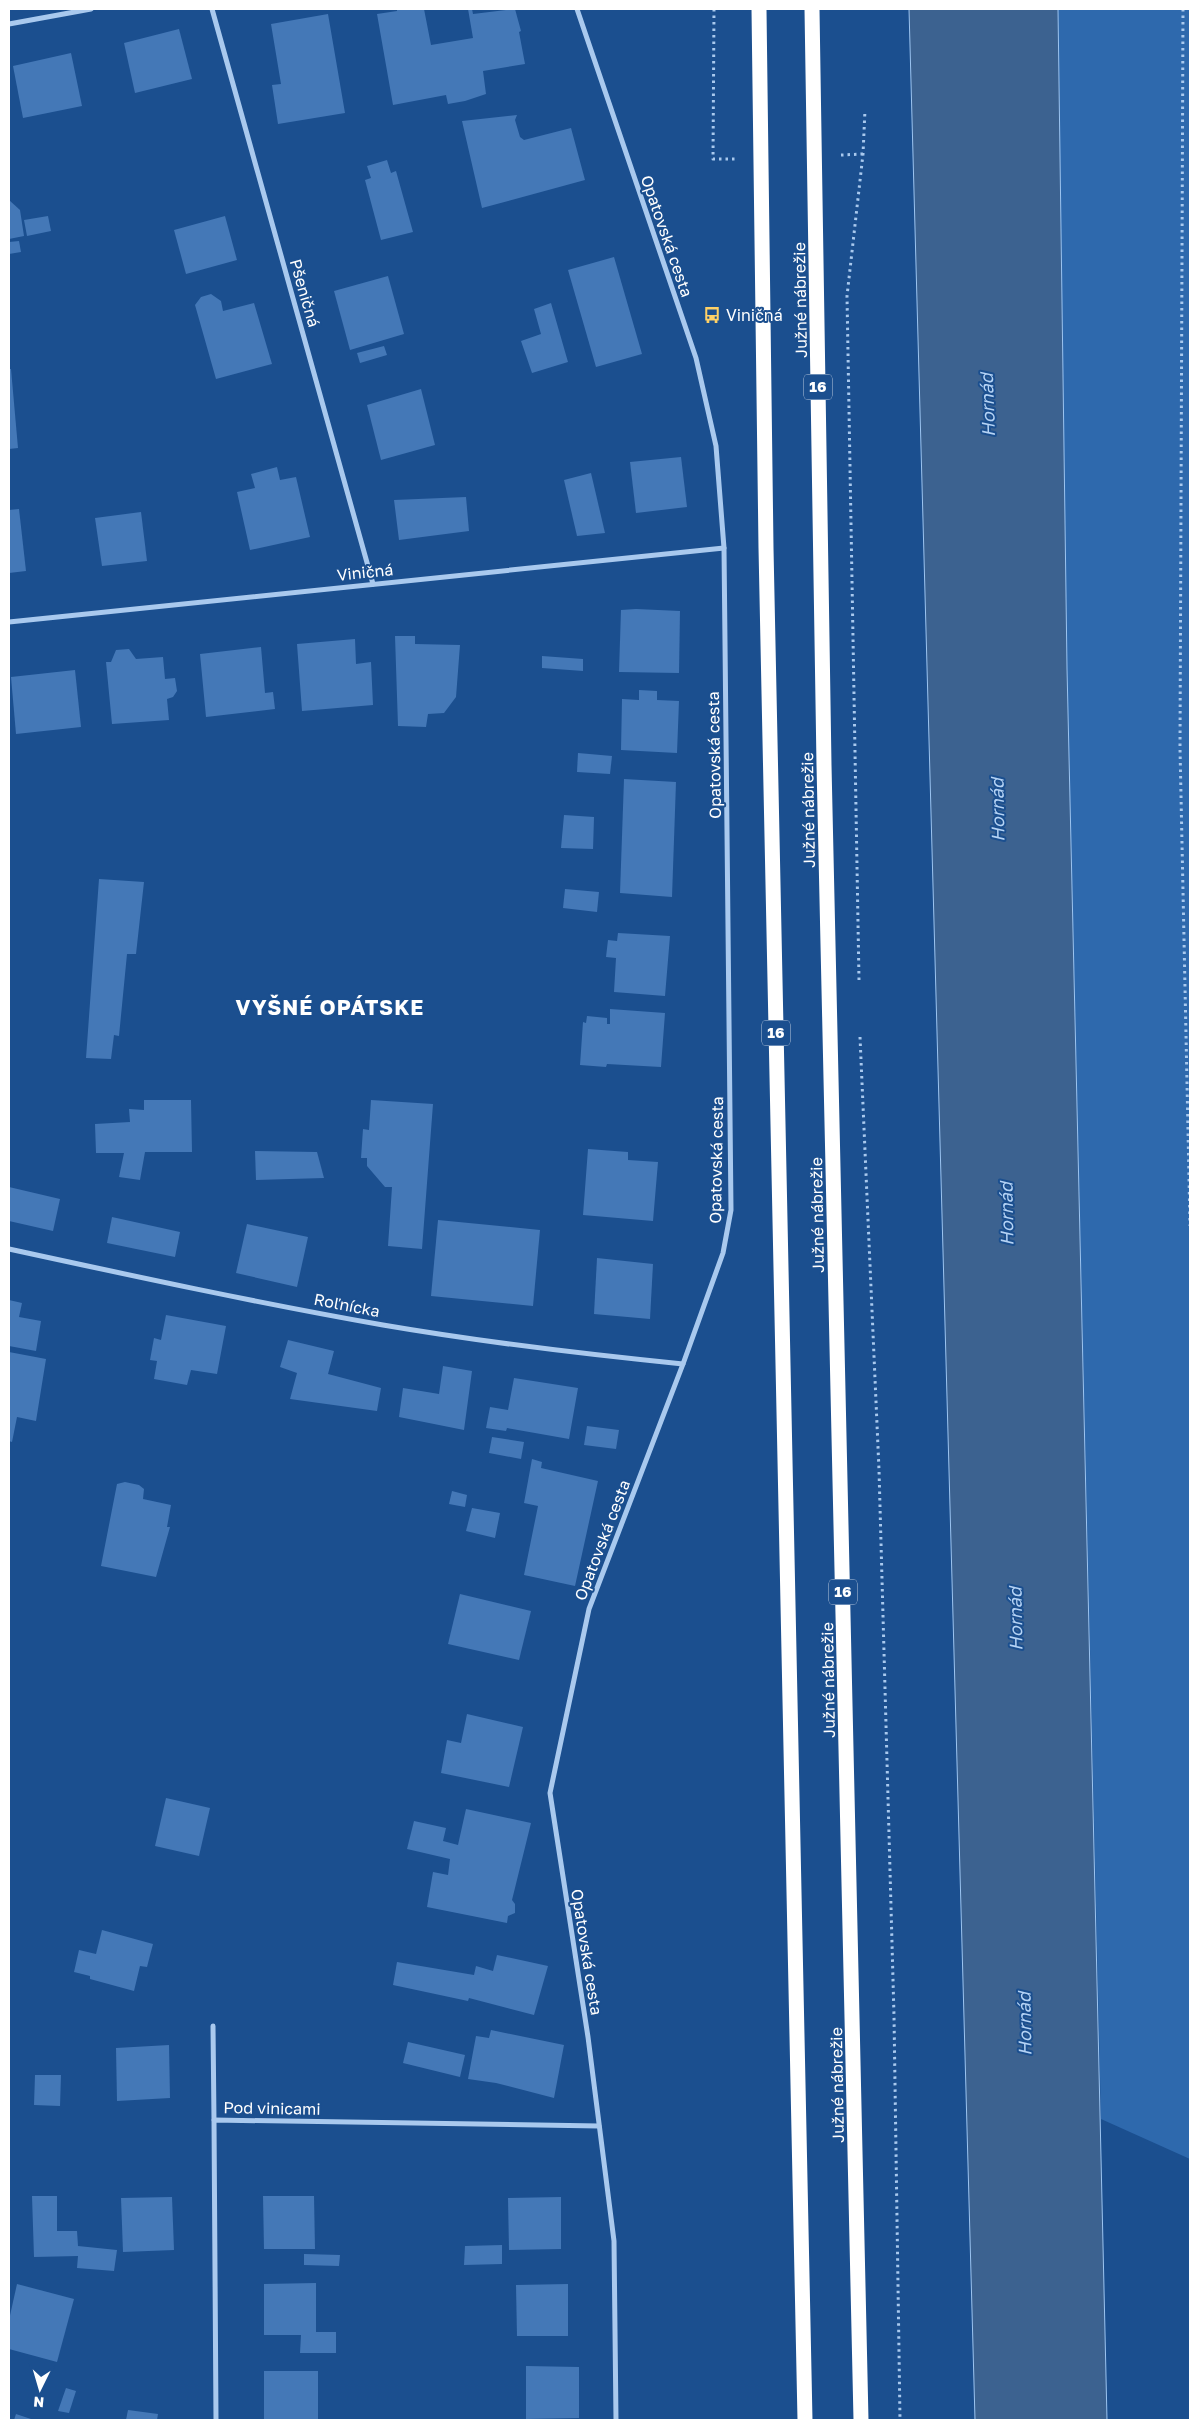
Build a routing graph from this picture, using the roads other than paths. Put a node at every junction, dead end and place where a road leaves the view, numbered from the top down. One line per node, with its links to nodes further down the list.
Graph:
1 (91, 9): 6 (street)
2 (212, 9): 8 (street, Pšeničná)
3 (577, 9): 7 (street, Opatovská cesta)
4 (759, 9): 17 (highway, 16)
5 (812, 9): 18 (highway, Južné nábrežie / 16)
6 (9, 24)
7 (724, 548): 8 (street, Viničná); 11 (street, Opatovská cesta)
8 (373, 584): 9 (street, Viničná)
9 (9, 622)
10 (9, 1249): 11 (street, Roľnícka)
11 (683, 1364): 14 (street, Opatovská cesta)
12 (212, 2026): 13 (street)
13 (214, 2120): 14 (street, Pod vinicami); 15 (street, Pod vinicami)
14 (599, 2126): 16 (street, Opatovská cesta)
15 (216, 2420)
16 (616, 2420)
17 (805, 2420)
18 (861, 2420)

